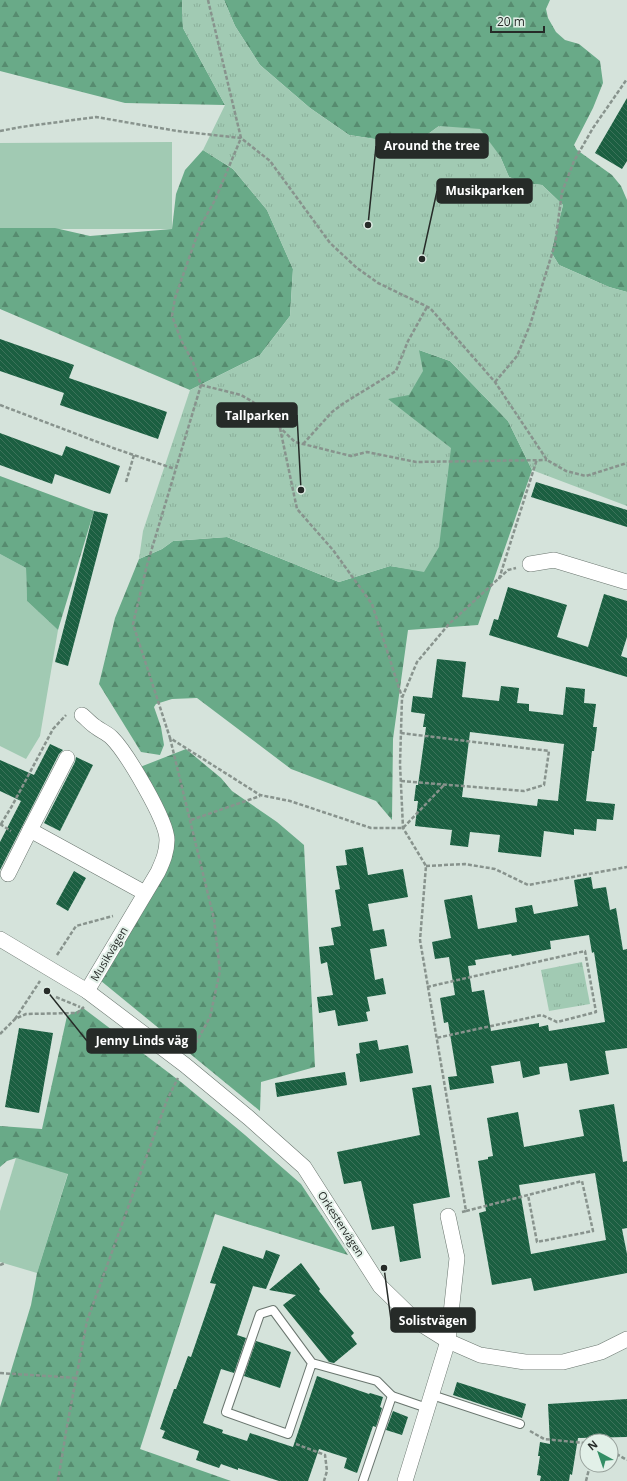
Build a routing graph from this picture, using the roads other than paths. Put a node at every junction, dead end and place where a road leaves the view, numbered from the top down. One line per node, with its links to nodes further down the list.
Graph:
1 (530, 564): 2 (street)
2 (627, 582)
3 (76, 713): 7 (street, Musikvägen)
4 (68, 758): 5 (street)
5 (30, 830): 6 (street); 7 (street)
6 (8, 874)
7 (145, 893): 9 (street, Musikvägen)
8 (0, 939): 9 (street, Musikvägen)
9 (91, 994): 12 (street, Orkestervägen)
10 (448, 1216): 12 (street)
11 (627, 1339): 12 (street, Orkestervägen)
12 (448, 1340): 15 (street)
13 (312, 1363): 13 (lane); 14 (lane)
14 (392, 1396): 15 (lane); 17 (lane)
15 (429, 1401): 16 (lane); 18 (street)
16 (520, 1424)
17 (363, 1481)
18 (405, 1481)

